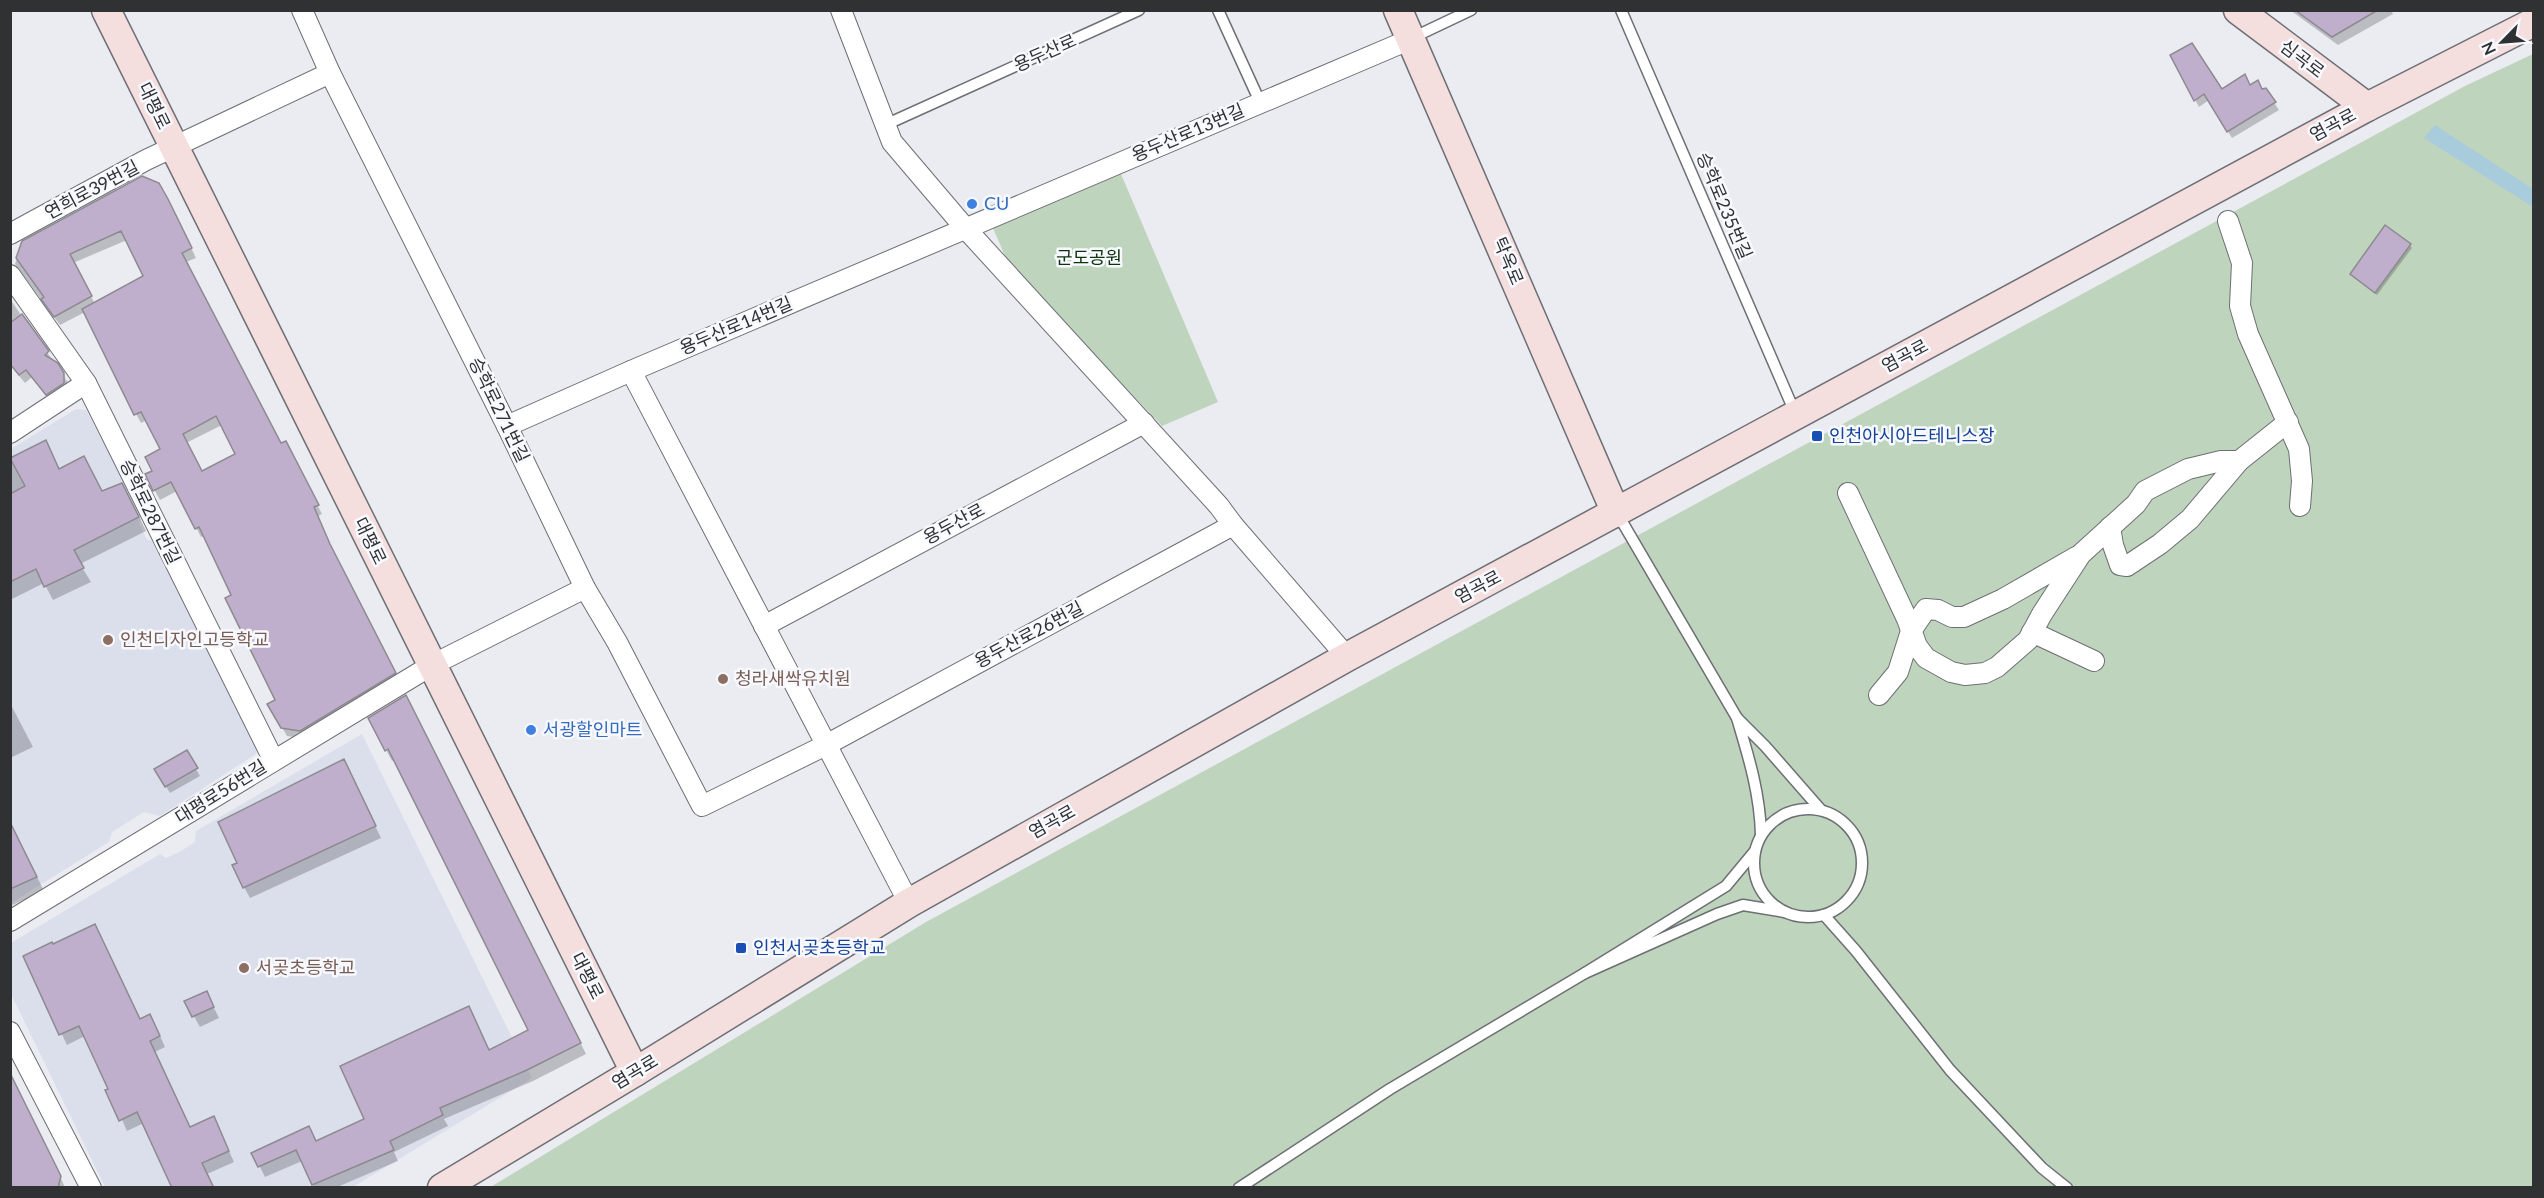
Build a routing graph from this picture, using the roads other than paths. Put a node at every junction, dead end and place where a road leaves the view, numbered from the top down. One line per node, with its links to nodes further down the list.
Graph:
1 (106, 10): 16 (main road, 대평로)
2 (302, 10): 12 (street, 승학로271번길)
3 (841, 10): 15 (street)
4 (1139, 10): 15 (lane, 용두산로)
5 (1218, 10): 13 (lane)
6 (1398, 10): 11 (main road, 탁옥로)
7 (1471, 10): 11 (lane)
8 (1621, 10): 23 (lane, 승학로235번길)
9 (2238, 10): 14 (main road, 심곡로)
10 (2534, 21): 14 (main road, 염곡로)
11 (1411, 39): 13 (street, 용두산로13번길); 31 (main road, 탁옥로)
12 (330, 73): 16 (street, 연희로39번길); 26 (street, 승학로271번길)
13 (1260, 102): 18 (street, 용두산로13번길)
14 (2367, 106): 23 (main road, 염곡로)
15 (885, 125): 18 (street)
16 (174, 147): 19 (street, 연희로39번길); 41 (main road, 대평로)
17 (2228, 221): 24 (street)
18 (966, 229): 21 (street, 용두산로14번길); 25 (street)
19 (10, 234)
20 (10, 274): 22 (street, 승학로287번길)
21 (631, 371): 26 (street, 용두산로14번길); 36 (street)
22 (86, 383): 27 (street); 45 (street, 승학로287번길)
23 (1796, 415): 31 (main road, 염곡로)
24 (2288, 422): 28 (street); 30 (street)
25 (1144, 423): 32 (street); 36 (street, 용두산로)
26 (507, 426): 35 (street, 승학로271번길)
27 (10, 433)
28 (2239, 460): 33 (street); 33 (street)
29 (1848, 493): 37 (street)
30 (2300, 506)
31 (1616, 513): 39 (main road, 염곡로); 43 (lane)
32 (1233, 525): 39 (street); 44 (street, 용두산로26번길)
33 (2110, 527): 34 (street)
34 (2081, 554): 37 (street); 38 (street)
35 (585, 588): 41 (street, 대평로56번길); 46 (street, 승학로271번길)
36 (764, 626): 44 (street)
37 (1911, 631): 38 (street); 42 (street)
38 (2032, 632): 40 (street)
39 (1347, 657): 50 (main road, 염곡로)
40 (2094, 661)
41 (432, 665): 45 (street, 대평로56번길); 56 (main road, 대평로)
42 (1879, 695)
43 (1737, 718): 47 (lane); 48 (lane)
44 (826, 745): 46 (street, 용두산로26번길); 50 (street)
45 (273, 759): 53 (street, 대평로56번길)
46 (702, 806)
47 (1821, 810): 48 (lane); 52 (lane)
48 (1761, 836): 49 (lane)
49 (1755, 852): 51 (lane); 54 (lane)
50 (909, 903): 56 (main road, 염곡로)
51 (1785, 912): 52 (lane); 54 (lane)
52 (1824, 915): 60 (lane)
53 (10, 921)
54 (1585, 973): 59 (lane)
55 (10, 1032): 57 (street)
56 (635, 1072): 58 (main road, 염곡로)
57 (91, 1188)
58 (442, 1188)
59 (1239, 1188)
60 (2067, 1188)

